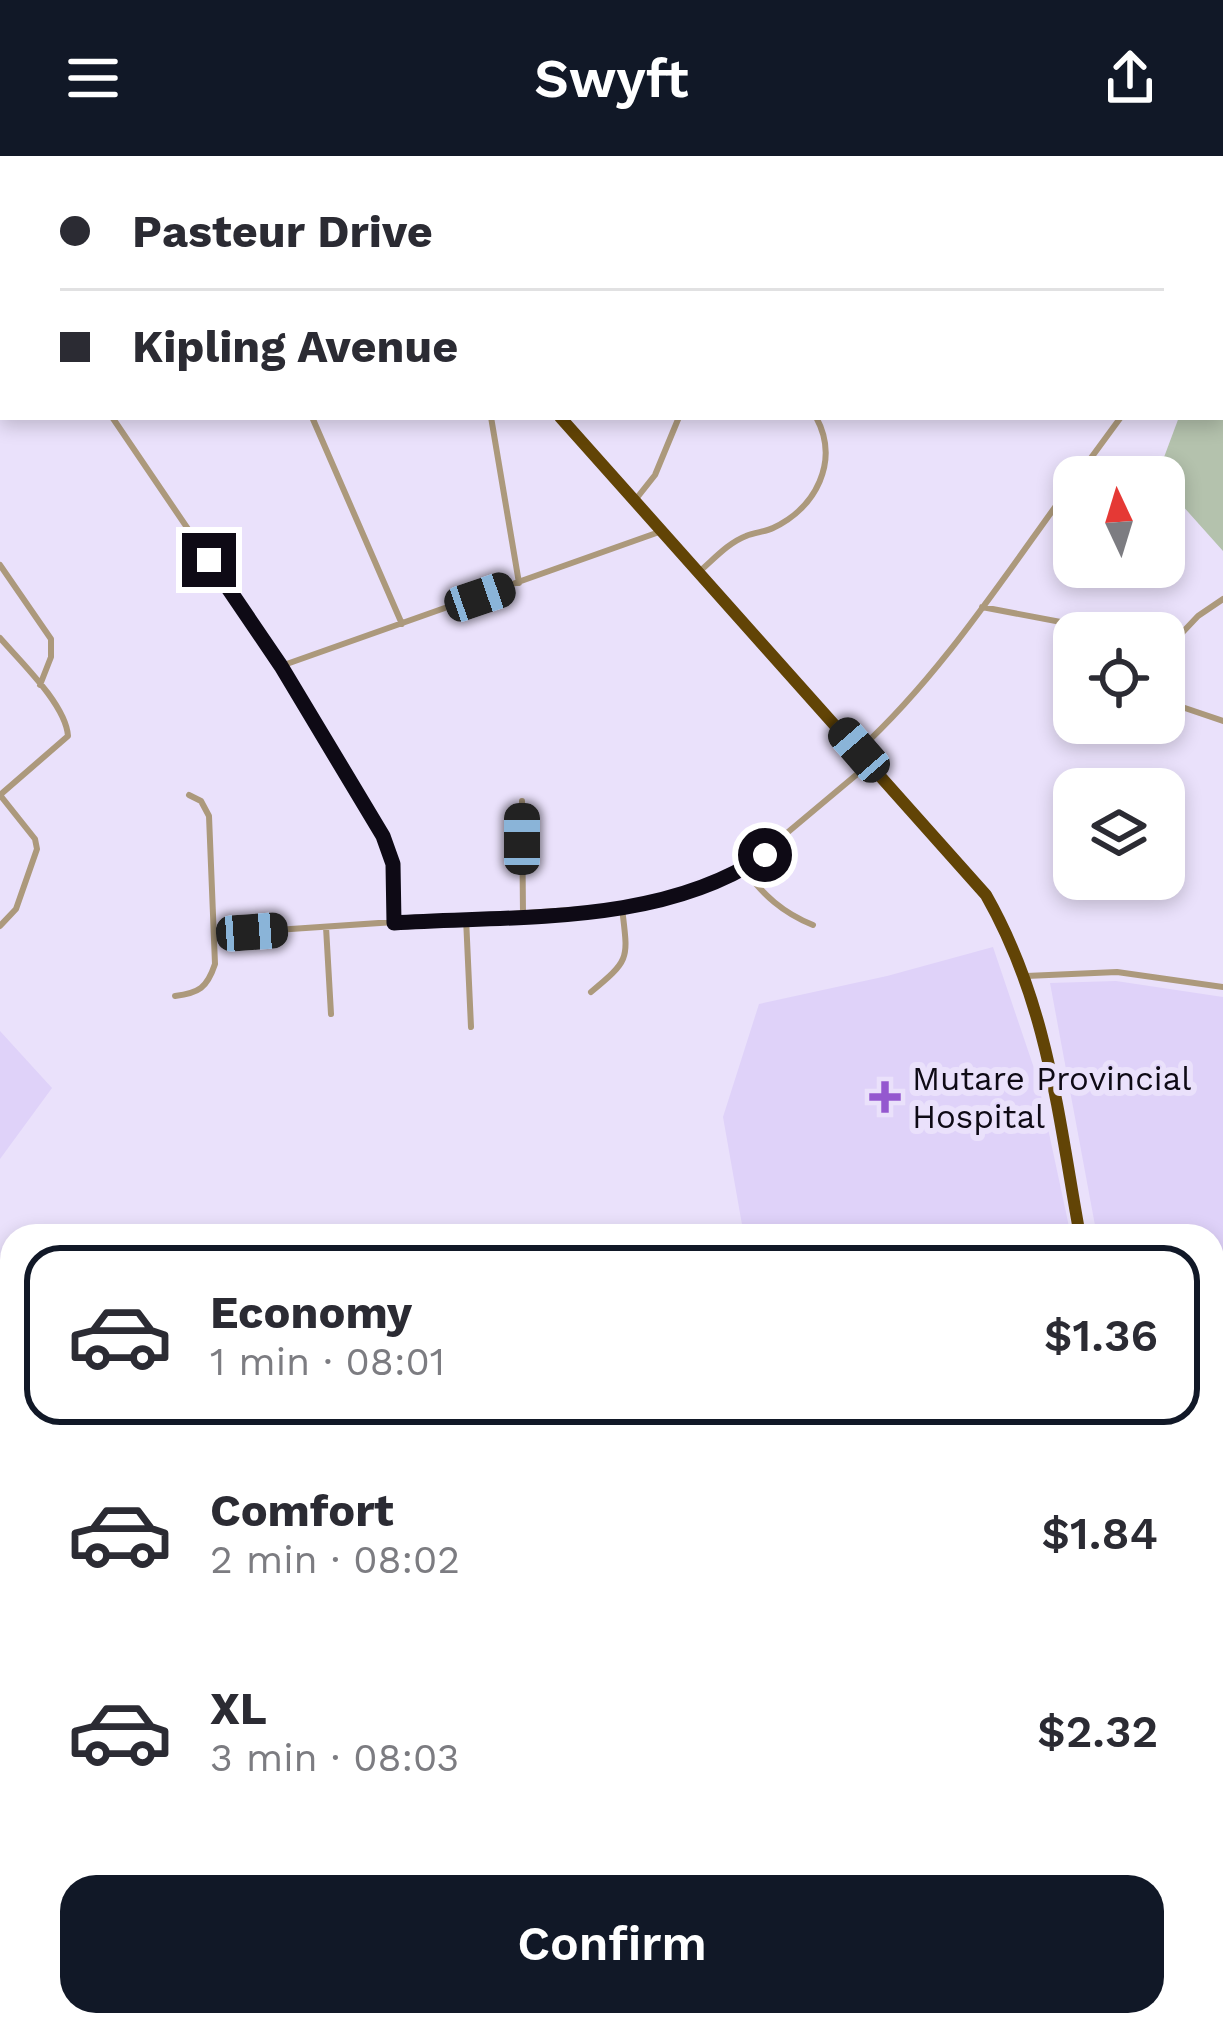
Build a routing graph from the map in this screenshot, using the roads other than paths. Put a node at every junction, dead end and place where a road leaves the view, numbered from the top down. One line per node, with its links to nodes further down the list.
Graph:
1 (114, 420): 21 (street)
2 (313, 420): 18 (street)
3 (492, 420): 14 (street)
4 (563, 420): 9 (highway)
5 (678, 420): 9 (street)
6 (817, 420): 13 (street)
7 (1118, 420): 8 (street)
8 (1092, 456)
9 (635, 500): 11 (highway)
10 (1053, 510): 16 (street)
11 (664, 531): 13 (highway); 14 (street)
12 (0, 565): 22 (street)
13 (700, 572): 25 (highway)
14 (519, 583): 18 (street)
15 (1223, 599): 19 (street)
16 (982, 607): 17 (street); 25 (street)
17 (1053, 620)
18 (402, 624): 21 (street)
19 (1185, 628)
20 (0, 638): 22 (street)
21 (281, 666): 33 (street)
22 (40, 685): 34 (street)
23 (1185, 708): 24 (street)
24 (1223, 721)
25 (859, 750): 26 (highway)
26 (869, 764): 29 (street); 38 (highway)
27 (189, 795): 37 (street)
28 (522, 801): 31 (street)
29 (744, 869): 30 (street); 35 (street)
30 (622, 908): 31 (street); 40 (street)
31 (523, 914): 32 (street)
32 (466, 918): 33 (street); 43 (street)
33 (394, 923): 36 (street)
34 (0, 926)
35 (813, 926)
36 (326, 927): 37 (street); 42 (street)
37 (216, 934): 41 (street)
38 (1026, 976): 39 (street); 44 (highway)
39 (1223, 987)
40 (591, 992)
41 (175, 996)
42 (331, 1014)
43 (471, 1027)
44 (1078, 1224)

